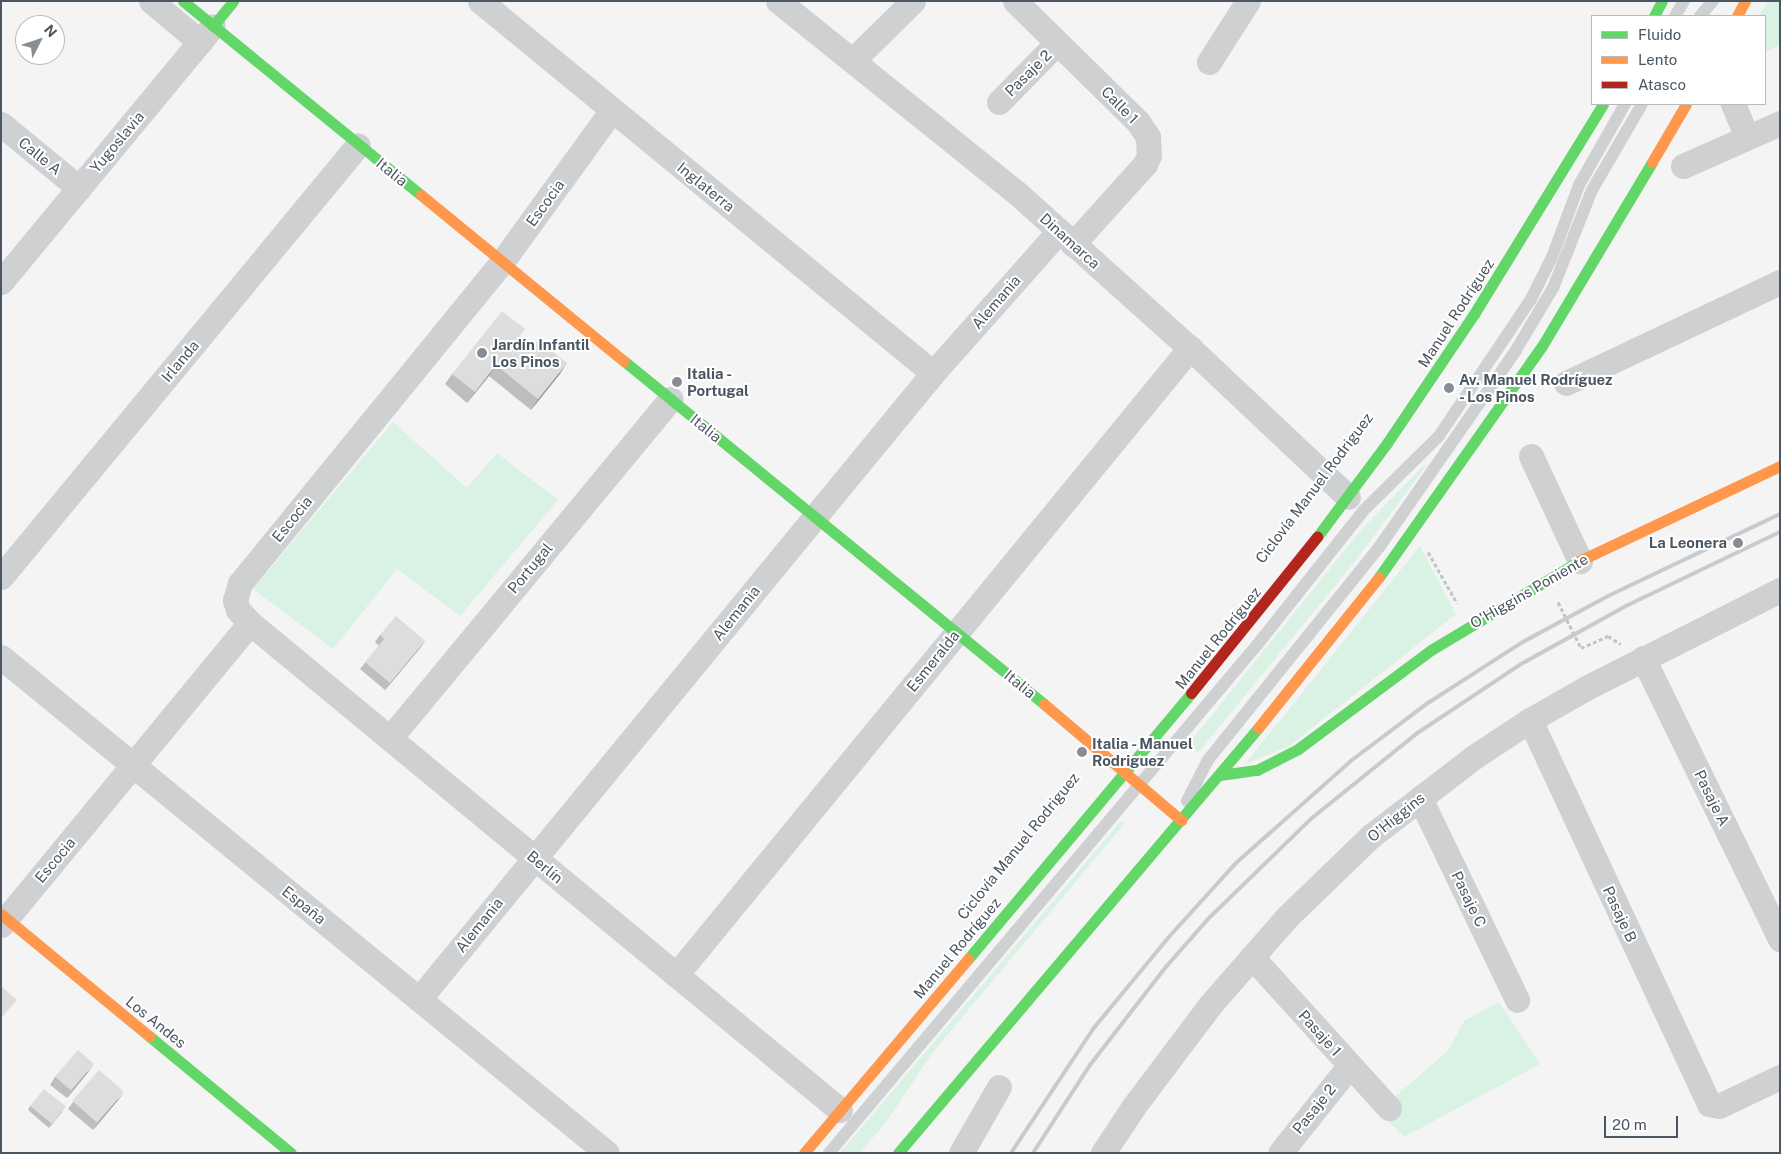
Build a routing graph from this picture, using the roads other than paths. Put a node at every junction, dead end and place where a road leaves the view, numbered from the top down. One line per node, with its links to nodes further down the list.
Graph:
1 (151, 1): 15 (street, Italia)
2 (183, 1): 15 (main road, Italia)
3 (233, 1): 15 (main road, Yugoslavia)
4 (480, 1): 25 (street, Inglaterra)
5 (778, 1): 17 (street, Dinamarca)
6 (913, 1): 17 (street)
7 (1015, 1): 16 (street)
8 (1248, 1): 18 (street)
9 (1684, 1): 12 (lane)
10 (1713, 1): 13 (lane)
11 (1745, 1): 14 (main road)
12 (1660, 9)
13 (1701, 15)
14 (1737, 15)
15 (207, 34): 29 (main road, Italia); 31 (street, Yugoslavia)
16 (1057, 44): 19 (street, Pasaje 2); 32 (street, Calle 1)
17 (853, 60): 32 (street, Dinamarca)
18 (1209, 62)
19 (999, 102)
20 (1602, 105): 42 (main road, Manuel Rodríguez)
21 (1624, 105): 56 (lane)
22 (1641, 105): 58 (lane)
23 (1685, 105): 55 (main road)
24 (1733, 105): 28 (street)
25 (612, 110): 33 (street, Escocia); 37 (street, Inglaterra)
26 (1780, 123): 28 (street)
27 (1, 124): 31 (street, Calle A)
28 (1747, 138): 30 (street)
29 (358, 145): 33 (main road, Italia); 45 (street, Irlanda)
30 (1683, 166)
31 (79, 188): 34 (street, Yugoslavia)
32 (1066, 237): 36 (street, Dinamarca); 37 (street, Alemania)
33 (502, 262): 39 (main road, Italia); 47 (street, Escocia)
34 (1, 282)
35 (1780, 282): 38 (street)
36 (1190, 348): 42 (street, Dinamarca); 48 (street, Esmeralda)
37 (933, 373): 43 (street, Alemania)
38 (1566, 383)
39 (670, 399): 43 (main road, Italia); 52 (street, Portugal)
40 (1531, 456): 44 (street)
41 (1780, 466): 44 (main road, O'Higgins Poniente)
42 (1348, 497): 54 (main road, Manuel Rodríguez)
43 (815, 517): 48 (main road, Italia); 59 (street, Alemania)
44 (1580, 562): 55 (main road, O'Higgins Poniente)
45 (1, 577)
46 (1777, 598): 50 (street, O'Higgins)
47 (250, 623): 52 (street, Berlín); 53 (street, Escocia)
48 (957, 632): 54 (main road, Italia); 63 (street, Esmeralda)
49 (1, 657): 53 (street, España)
50 (1643, 658): 51 (street, O'Higgins); 61 (street, Pasaje A)
51 (1530, 720): 57 (street, O'Higgins); 67 (street, Pasaje B)
52 (390, 738): 59 (street, Berlín)
53 (134, 765): 60 (street, Escocia); 64 (street, España)
54 (1126, 771): 56 (main road, Italia); 70 (main road, Manuel Rodríguez)
55 (1220, 775): 58 (main road)
56 (1140, 783): 58 (main road, Italia); 75 (lane)
57 (1420, 798): 62 (street, O'Higgins); 65 (street, Pasaje C)
58 (1181, 820): 71 (main road)
59 (535, 858): 63 (street, Berlín); 64 (street, Alemania)
60 (3, 919): 72 (main road, Los Andes)
61 (1780, 939)
62 (1252, 957): 66 (street, Pasaje 1); 79 (street, O'Higgins)
63 (676, 975): 70 (street, Berlín)
64 (419, 999): 73 (street, España)
65 (1517, 1000)
66 (1350, 1065): 69 (street, Pasaje 1); 80 (street, Pasaje 2)
67 (1780, 1077)
68 (999, 1088): 78 (street)
69 (1389, 1108)
70 (840, 1110): 74 (main road, Manuel Rodríguez)
71 (911, 1137): 76 (lane); 77 (main road)
72 (291, 1153)
73 (607, 1153)
74 (804, 1153)
75 (829, 1153)
76 (884, 1153)
77 (898, 1153)
78 (961, 1153)
79 (1103, 1153)
80 (1280, 1153)

